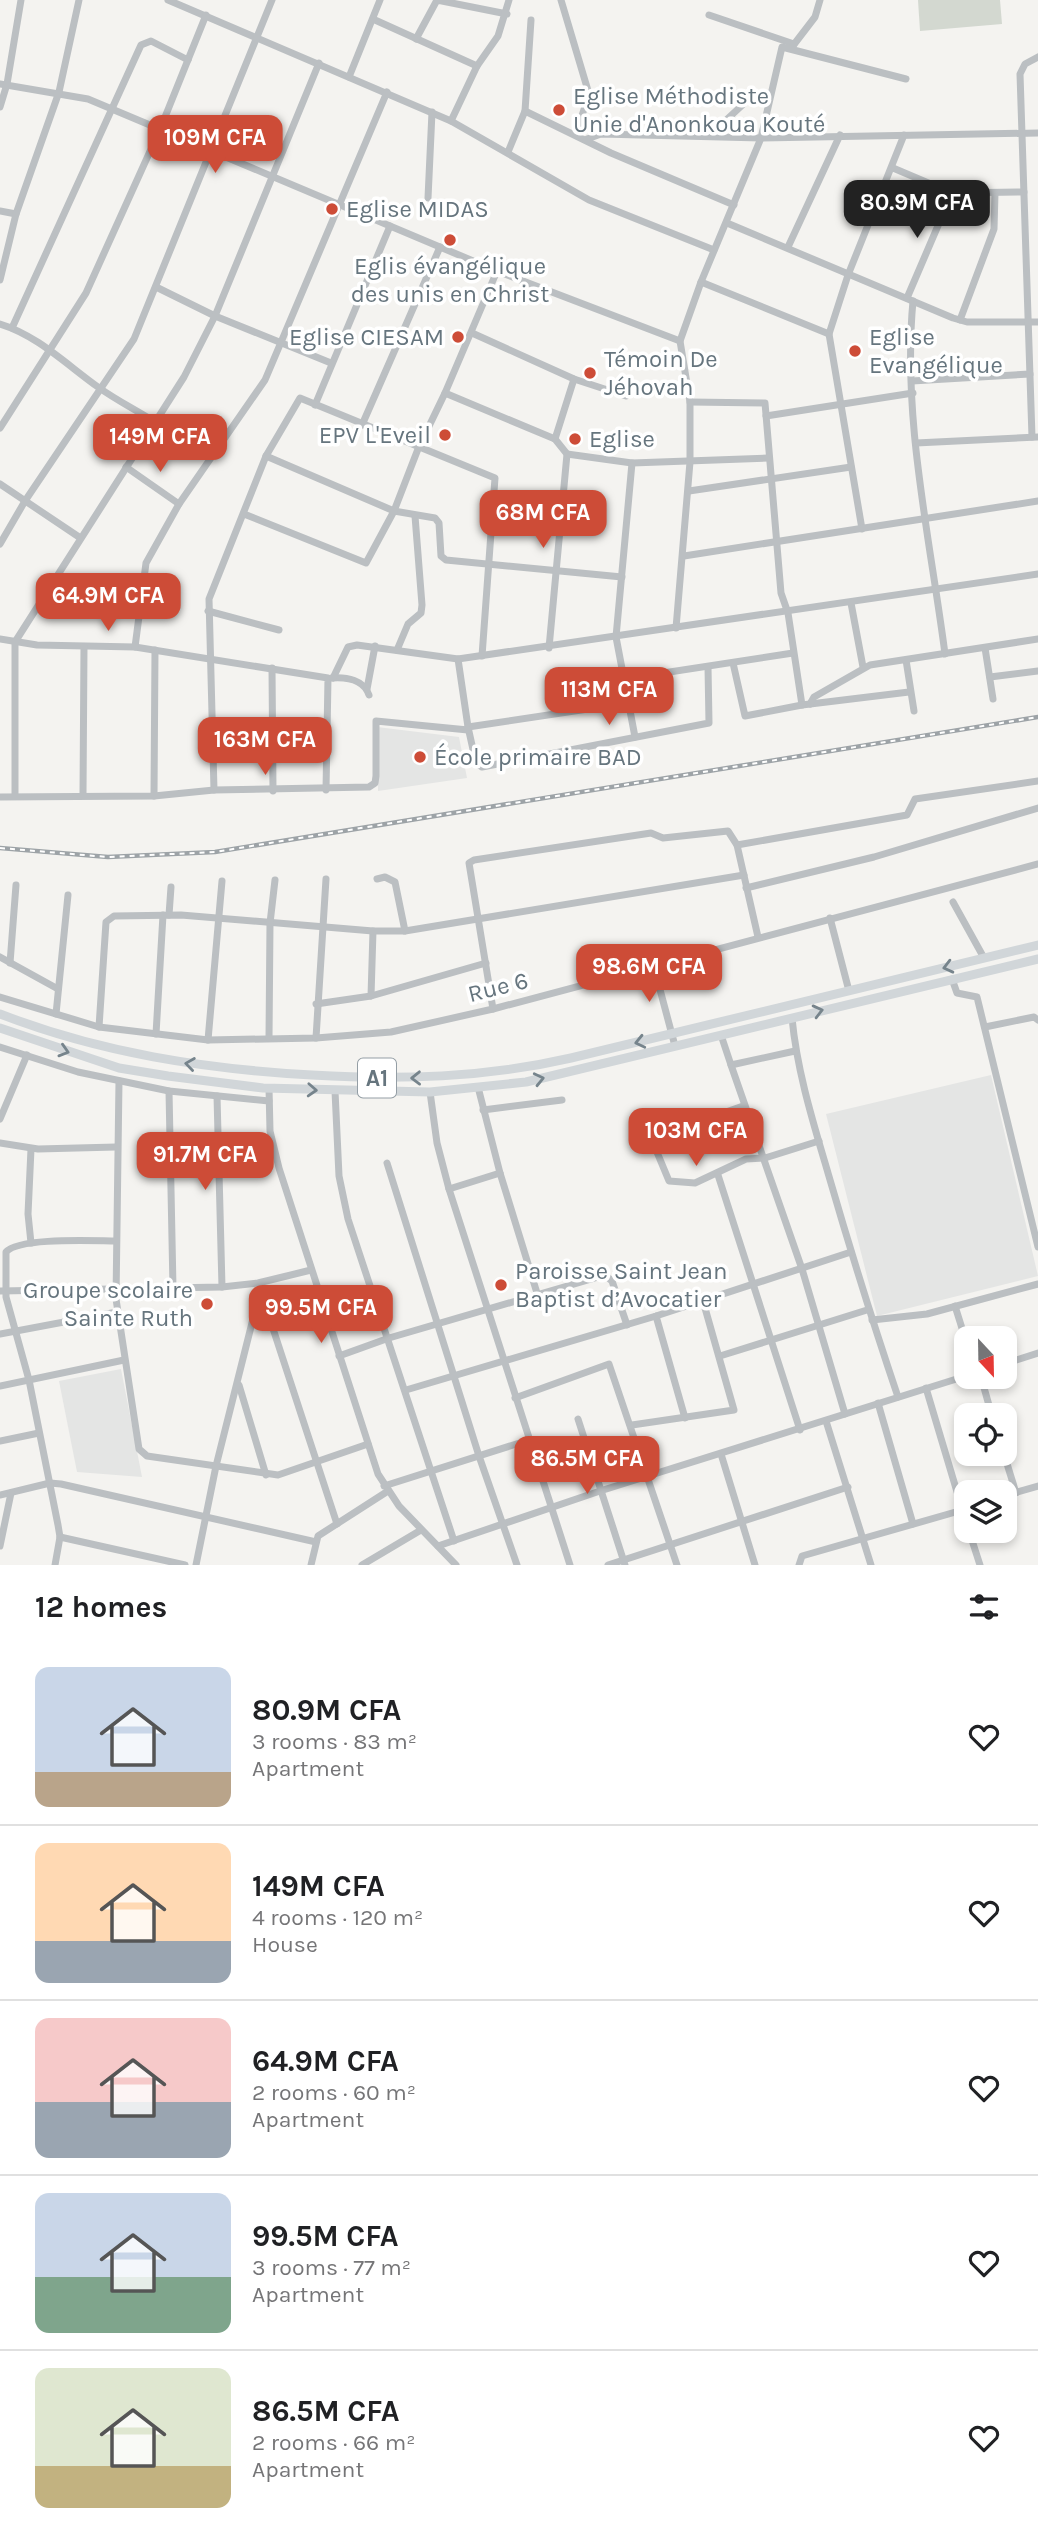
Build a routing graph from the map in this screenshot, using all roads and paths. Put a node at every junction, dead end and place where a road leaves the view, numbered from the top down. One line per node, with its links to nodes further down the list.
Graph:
1 (22, 0): 23 (street)
2 (79, 0): 24 (street)
3 (168, 0): 10 (street)
4 (272, 0): 14 (street)
5 (380, 0): 12 (street)
6 (509, 0): 9 (street)
7 (561, 0): 34 (street)
8 (820, 0): 16 (street)
9 (507, 14): 15 (street); 20 (street)
10 (206, 15): 14 (street); 18 (street)
11 (709, 15): 16 (street)
12 (375, 20): 15 (street); 21 (street)
13 (531, 20): 29 (street)
14 (257, 37): 19 (street); 41 (street)
15 (416, 39): 20 (street)
16 (793, 46): 22 (street); 39 (street)
17 (1038, 57): 35 (street)
18 (188, 60): 28 (street); 32 (street)
19 (319, 63): 21 (street); 44 (street)
20 (478, 66): 31 (street)
21 (348, 77): 25 (street)
22 (906, 79)
23 (4, 84): 24 (street); 27 (street)
24 (59, 92): 28 (street); 52 (street)
25 (387, 92): 30 (street); 49 (street)
26 (751, 97): 38 (street)
27 (0, 107)
28 (112, 108): 32 (street); 69 (street)
29 (525, 111): 34 (street); 42 (street)
30 (432, 112): 31 (street); 48 (street)
31 (452, 121): 42 (street)
32 (161, 127): 41 (street); 74 (street)
33 (1038, 133): 35 (street)
34 (576, 134): 40 (street)
35 (1021, 134): 37 (street); 45 (street)
36 (840, 135): 37 (street); 39 (street); 56 (street)
37 (904, 135): 43 (street)
38 (709, 136): 39 (street); 40 (street)
39 (761, 138): 50 (street)
40 (587, 139): 50 (street)
41 (210, 148): 44 (street); 62 (street)
42 (508, 152): 57 (street)
43 (893, 168): 46 (street); 59 (street)
44 (270, 177): 49 (street); 64 (street)
45 (1024, 192): 47 (street); 66 (street)
46 (952, 193): 47 (street); 63 (street)
47 (995, 193): 65 (street)
48 (428, 198)
49 (341, 205): 54 (street); 73 (street)
50 (734, 205): 53 (street)
51 (0, 211): 52 (street)
52 (16, 214): 60 (street)
53 (727, 223): 56 (street); 57 (street)
54 (390, 226): 55 (street); 75 (street)
55 (440, 247): 58 (street); 88 (street)
56 (788, 247): 59 (street)
57 (714, 250): 61 (street)
58 (497, 271): 70 (street); 72 (street)
59 (848, 275): 63 (street); 71 (street)
60 (0, 280)
61 (701, 282): 71 (street); 72 (street)
62 (156, 287): 64 (street); 79 (street)
63 (910, 300): 65 (street); 78 (street)
64 (215, 316): 73 (street); 87 (street)
65 (960, 320): 66 (street)
66 (1029, 323): 67 (street); 76 (street)
67 (1038, 323)
68 (0, 324): 69 (street)
69 (12, 328): 74 (street)
70 (472, 333): 77 (street); 80 (street)
71 (828, 334): 84 (street)
72 (680, 341): 83 (street)
73 (282, 342): 75 (street); 106 (street)
74 (49, 351): 79 (street); 89 (street)
75 (331, 363): 85 (street)
76 (1030, 374): 78 (street); 90 (street)
77 (574, 379): 82 (street); 91 (street)
78 (912, 381): 81 (street)
79 (100, 389): 87 (street); 104 (street)
80 (445, 393): 91 (street); 93 (street)
81 (913, 393): 84 (street); 92 (street)
82 (625, 396)
83 (690, 402): 86 (street); 97 (street)
84 (840, 403): 86 (street); 100 (street)
85 (315, 405): 88 (street); 95 (street)
86 (766, 416): 96 (street)
87 (155, 422): 99 (street)
88 (362, 425): 93 (street)
89 (0, 428)
90 (1035, 437): 92 (street)
91 (555, 439): 94 (street)
92 (916, 443): 110 (street)
93 (418, 449): 107 (street); 116 (street)
94 (567, 454): 98 (street); 117 (street)
95 (266, 456): 107 (street); 108 (street)
96 (768, 458): 97 (street); 101 (street)
97 (690, 462): 98 (street); 103 (street)
98 (632, 463): 119 (street)
99 (125, 467): 106 (street); 112 (street)
100 (851, 467): 101 (street); 111 (street)
101 (769, 480): 103 (street); 113 (street)
102 (0, 484): 104 (street)
103 (689, 491): 115 (street)
104 (25, 501): 112 (street); 114 (street)
105 (1038, 501): 110 (street)
106 (179, 505): 132 (street)
107 (394, 511): 108 (street); 109 (street)
108 (244, 514): 122 (street)
109 (415, 516): 116 (street); 136 (street)
110 (926, 520): 111 (street); 120 (street)
111 (862, 529): 113 (street)
112 (79, 537): 129 (street)
113 (776, 541): 115 (street); 123 (street)
114 (0, 544)
115 (684, 556): 124 (street)
116 (490, 564): 117 (street); 139 (street)
117 (555, 572): 119 (street); 133 (street)
118 (1038, 574): 120 (street)
119 (622, 577): 126 (street)
120 (936, 588): 121 (street); 138 (street)
121 (851, 603): 123 (street); 145 (street)
122 (208, 611): 125 (street); 140 (street)
123 (788, 613): 124 (street); 137 (street)
124 (676, 628): 126 (street)
125 (279, 630)
126 (616, 637): 133 (street); 150 (street)
127 (0, 639): 129 (street)
128 (1038, 639): 134 (street)
129 (15, 642): 131 (street); 163 (street)
130 (375, 646): 136 (street); 149 (street); 149 (street)
131 (84, 647): 132 (street); 162 (street)
132 (135, 647): 135 (street)
133 (549, 648): 139 (street)
134 (985, 648): 138 (street); 148 (street)
135 (155, 650): 140 (street); 164 (street)
136 (397, 650): 141 (street)
137 (793, 653): 143 (street); 154 (street)
138 (945, 654): 142 (street)
139 (482, 656): 141 (street)
140 (211, 657): 146 (street); 159 (street)
141 (458, 659): 156 (street)
142 (906, 660): 145 (street); 151 (street)
143 (733, 663): 144 (street); 154 (street)
144 (708, 667): 150 (street); 157 (street)
145 (863, 667): 154 (street)
146 (272, 668): 149 (street); 161 (street)
147 (1038, 671): 148 (street)
148 (990, 677): 152 (street)
149 (331, 678): 160 (street)
150 (624, 679): 153 (street)
151 (909, 692): 154 (street); 155 (street)
152 (993, 699)
153 (628, 703): 156 (street); 157 (street)
154 (806, 705)
155 (914, 711)
156 (468, 728): 157 (street); 160 (street)
157 (635, 737)
158 (1038, 780): 167 (street)
159 (214, 790): 161 (street); 164 (street)
160 (326, 790): 161 (street)
161 (273, 791)
162 (83, 795): 163 (street); 164 (street)
163 (15, 796): 165 (street)
164 (154, 796)
165 (0, 797)
166 (1038, 808): 176 (street)
167 (737, 845): 169 (street); 182 (street)
168 (1038, 864): 180 (street, Rue 6)
169 (744, 875): 176 (street); 182 (street)
170 (326, 879): 184 (street)
171 (377, 879): 186 (street)
172 (275, 880): 183 (street)
173 (222, 881): 181 (street)
174 (16, 885): 192 (street)
175 (171, 887): 179 (street)
176 (746, 888): 187 (street)
177 (68, 895): 196 (street)
178 (953, 902): 190 (street)
179 (166, 915): 181 (street); 206 (street); 209 (street)
180 (830, 918): 187 (street, Rue 6); 197 (street)
181 (219, 919): 183 (street); 214 (street)
182 (480, 920): 186 (street); 193 (street)
183 (270, 923): 184 (street); 212 (street)
184 (321, 926): 185 (street); 200 (street)
185 (373, 931): 186 (street); 198 (street)
186 (405, 931)
187 (758, 937): 194 (street, Rue 6)
188 (1038, 945): 190 (main road, A1)
189 (0, 957): 192 (street)
190 (984, 958): 197 (main road, A1, one-way to 197)
191 (1038, 959): 195 (main road, A1)
192 (10, 962): 196 (street)
193 (486, 963): 198 (street); 201 (street)
194 (654, 967): 201 (street, Rue 6); 210 (street)
195 (952, 979): 204 (main road, A1, one-way to 195); 207 (street)
196 (58, 989): 203 (street)
197 (849, 991): 210 (main road, A1)
198 (371, 996): 200 (street)
199 (0, 997): 203 (street, Rue 6)
200 (316, 1004): 213 (street)
201 (493, 1009): 213 (street, Rue 6)
202 (0, 1014): 210 (main road, A1, one-way to 202)
203 (56, 1014): 206 (street, Rue 6)
204 (792, 1018): 211 (main road, A1); 217 (street)
205 (1038, 1020): 207 (street)
206 (99, 1027): 209 (street, Rue 6)
207 (985, 1027): 243 (street)
208 (0, 1028): 222 (main road, A1, one-way to 222)
209 (156, 1034): 214 (street, Rue 6)
210 (672, 1034): 215 (street)
211 (721, 1035): 215 (main road, A1); 219 (street)
212 (269, 1038): 213 (street, Rue 6); 214 (street, Rue 6)
213 (316, 1038)
214 (208, 1040)
215 (675, 1046): 221 (main road, A1, one-way to 215)
216 (0, 1047): 218 (street)
217 (795, 1051): 219 (street); 232 (street)
218 (27, 1055): 220 (street); 231 (street)
219 (731, 1065): 229 (street)
220 (119, 1080): 223 (street); 234 (street)
221 (478, 1087): 225 (main road, A1); 230 (street)
222 (270, 1088): 224 (main road, A1, one-way to 224); 228 (street)
223 (169, 1091): 226 (street); 251 (street)
224 (335, 1091): 225 (main road, A1); 268 (street)
225 (430, 1092): 240 (street)
226 (217, 1096): 228 (street); 249 (street)
227 (562, 1100): 230 (street)
228 (269, 1101): 246 (street)
229 (743, 1106): 236 (street); 239 (street)
230 (483, 1110): 238 (street)
231 (0, 1119)
232 (819, 1141): 236 (street); 244 (street)
233 (0, 1143): 235 (street)
234 (116, 1146): 235 (street); 241 (street)
235 (31, 1149): 242 (street)
236 (765, 1158): 239 (street); 245 (street)
237 (387, 1164): 262 (street)
238 (500, 1173): 240 (street); 254 (street)
239 (718, 1175): 248 (street)
240 (449, 1189): 257 (street)
241 (116, 1241): 242 (street); 252 (street)
242 (31, 1243): 253 (street)
243 (1038, 1247)
244 (851, 1252): 245 (street); 258 (street)
245 (803, 1269): 248 (street); 264 (street)
246 (310, 1270): 250 (street); 270 (street)
247 (1038, 1284): 256 (street)
248 (753, 1285): 255 (street); 269 (street)
249 (222, 1287): 250 (street); 251 (street)
250 (259, 1287): 279 (street); 298 (street)
251 (173, 1288): 252 (street)
252 (116, 1289): 253 (street); 259 (street)
253 (3, 1291): 266 (street)
254 (537, 1293): 257 (street); 263 (street)
255 (703, 1301): 260 (street); 271 (street)
256 (955, 1306): 261 (street); 265 (street)
257 (487, 1310): 262 (street); 275 (street)
258 (867, 1310): 261 (street); 264 (street)
259 (117, 1312): 266 (street); 273 (street)
260 (656, 1316): 263 (street); 287 (street)
261 (872, 1320): 283 (street)
262 (439, 1324): 268 (street); 276 (street)
263 (627, 1325): 275 (street)
264 (819, 1325): 269 (street); 286 (street)
265 (961, 1326)
266 (16, 1331): 267 (street); 277 (street)
267 (0, 1334)
268 (389, 1338): 270 (street); 282 (street)
269 (771, 1341): 271 (street); 291 (street)
270 (339, 1356): 295 (street)
271 (720, 1356): 287 (street)
272 (1037, 1356): 274 (street)
273 (124, 1360): 277 (street); 299 (street)
274 (1017, 1361)
275 (503, 1362): 276 (street); 284 (street)
276 (454, 1376): 282 (street); 297 (street)
277 (29, 1380): 280 (street); 292 (street)
278 (954, 1380): 281 (street)
279 (238, 1382): 299 (street); 301 (street)
280 (0, 1386)
281 (926, 1388): 283 (street); 303 (street)
282 (406, 1390): 300 (street)
283 (898, 1397): 285 (street)
284 (515, 1398): 290 (street); 293 (street)
285 (878, 1403): 286 (street); 317 (street)
286 (845, 1414): 289 (street)
287 (685, 1418): 290 (street)
288 (578, 1419): 308 (street)
289 (826, 1421): 291 (street); 306 (street)
290 (632, 1425): 302 (street)
291 (800, 1430): 296 (street)
292 (39, 1433): 294 (street); 304 (street)
293 (529, 1440): 297 (street); 312 (street)
294 (0, 1441)
295 (368, 1444): 298 (street); 307 (street)
296 (721, 1454): 302 (street); 316 (street)
297 (479, 1456): 300 (street); 318 (street)
298 (317, 1462): 301 (street); 315 (street)
299 (216, 1466): 301 (street); 314 (street)
300 (430, 1470): 307 (street); 322 (street)
301 (266, 1475)
302 (648, 1477): 308 (street); 327 (street)
303 (955, 1480)
304 (50, 1483): 309 (street); 314 (street); 320 (street)
305 (1038, 1486): 310 (street)
306 (848, 1487): 316 (street); 321 (street)
307 (386, 1489): 315 (street); 319 (street)
308 (600, 1491): 312 (street); 328 (street)
309 (11, 1493): 311 (street); 325 (street)
310 (1017, 1493)
311 (0, 1495)
312 (551, 1508): 318 (street); 336 (street)
313 (954, 1512): 317 (street)
314 (206, 1516): 323 (street); 331 (street)
315 (337, 1524): 323 (street)
316 (742, 1524): 327 (street); 339 (street)
317 (913, 1524): 321 (street)
318 (504, 1525): 322 (street); 335 (street)
319 (421, 1530): 326 (street); 333 (street)
320 (60, 1537): 329 (street); 330 (street)
321 (863, 1538): 340 (street); 341 (street)
322 (454, 1541): 326 (street)
323 (316, 1542): 332 (street)
324 (973, 1543): 342 (street)
325 (0, 1546)
326 (438, 1546): 334 (street)
327 (670, 1546): 328 (street); 338 (street)
328 (624, 1563): 337 (street)
329 (55, 1565)
330 (185, 1565)
331 (196, 1565)
332 (311, 1565)
333 (362, 1565)
334 (455, 1565)
335 (517, 1565)
336 (570, 1565)
337 (608, 1565)
338 (677, 1565)
339 (755, 1565)
340 (799, 1565)
341 (871, 1565)
342 (980, 1565)

